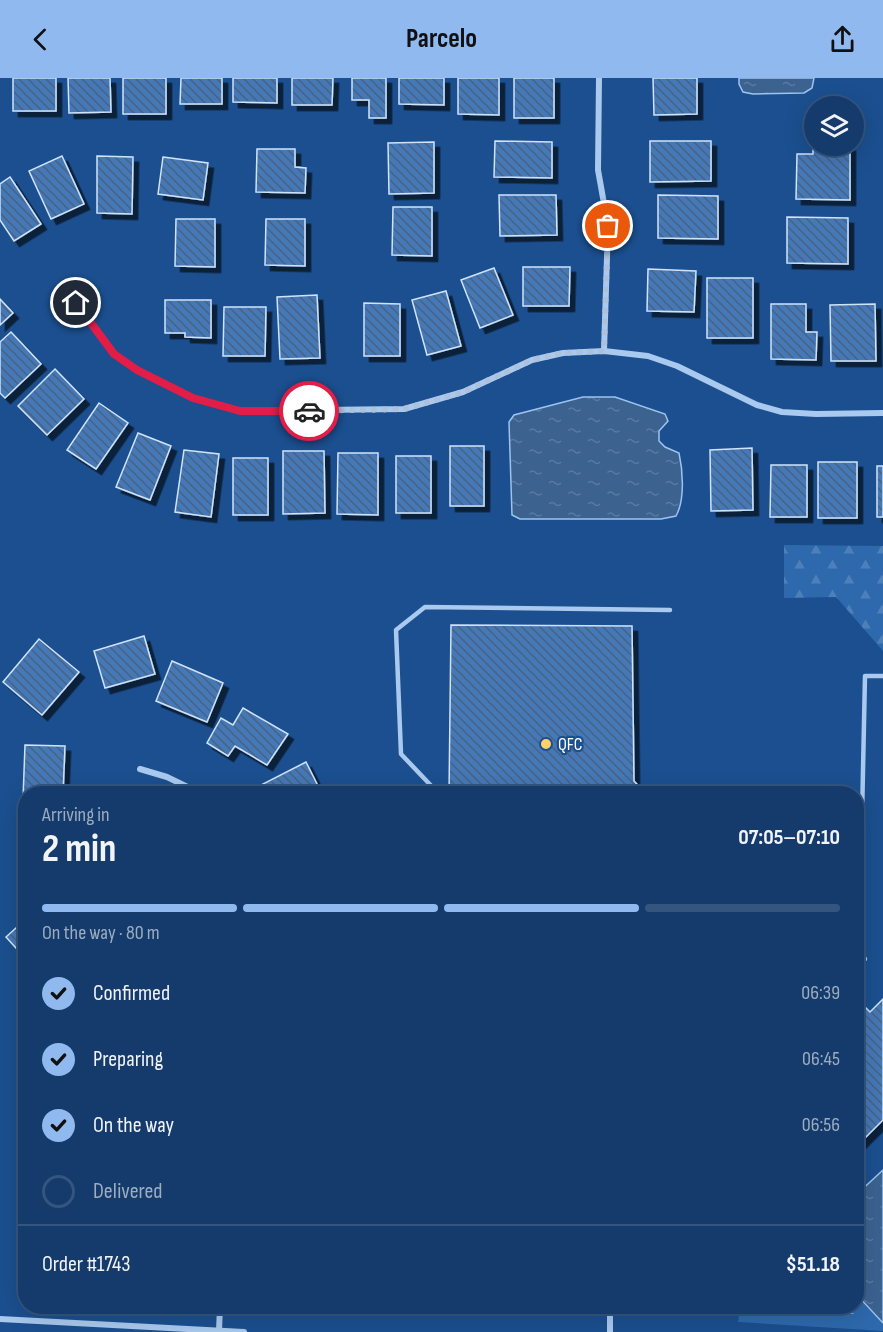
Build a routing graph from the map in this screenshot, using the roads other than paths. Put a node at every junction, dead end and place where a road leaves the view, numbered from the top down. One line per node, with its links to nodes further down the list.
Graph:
1 (599, 78): 3 (street)
2 (76, 303): 3 (street)
3 (604, 351): 4 (street)
4 (883, 413)
5 (670, 610): 9 (lane)
6 (883, 676): 10 (lane)
7 (141, 769): 8 (street)
8 (186, 786)
9 (431, 786)
10 (863, 786)
11 (220, 1314): 15 (street)
12 (610, 1314): 17 (street)
13 (0, 1319): 14 (street)
14 (161, 1330): 15 (street)
15 (219, 1331): 16 (street)
16 (244, 1332)
17 (610, 1332)

